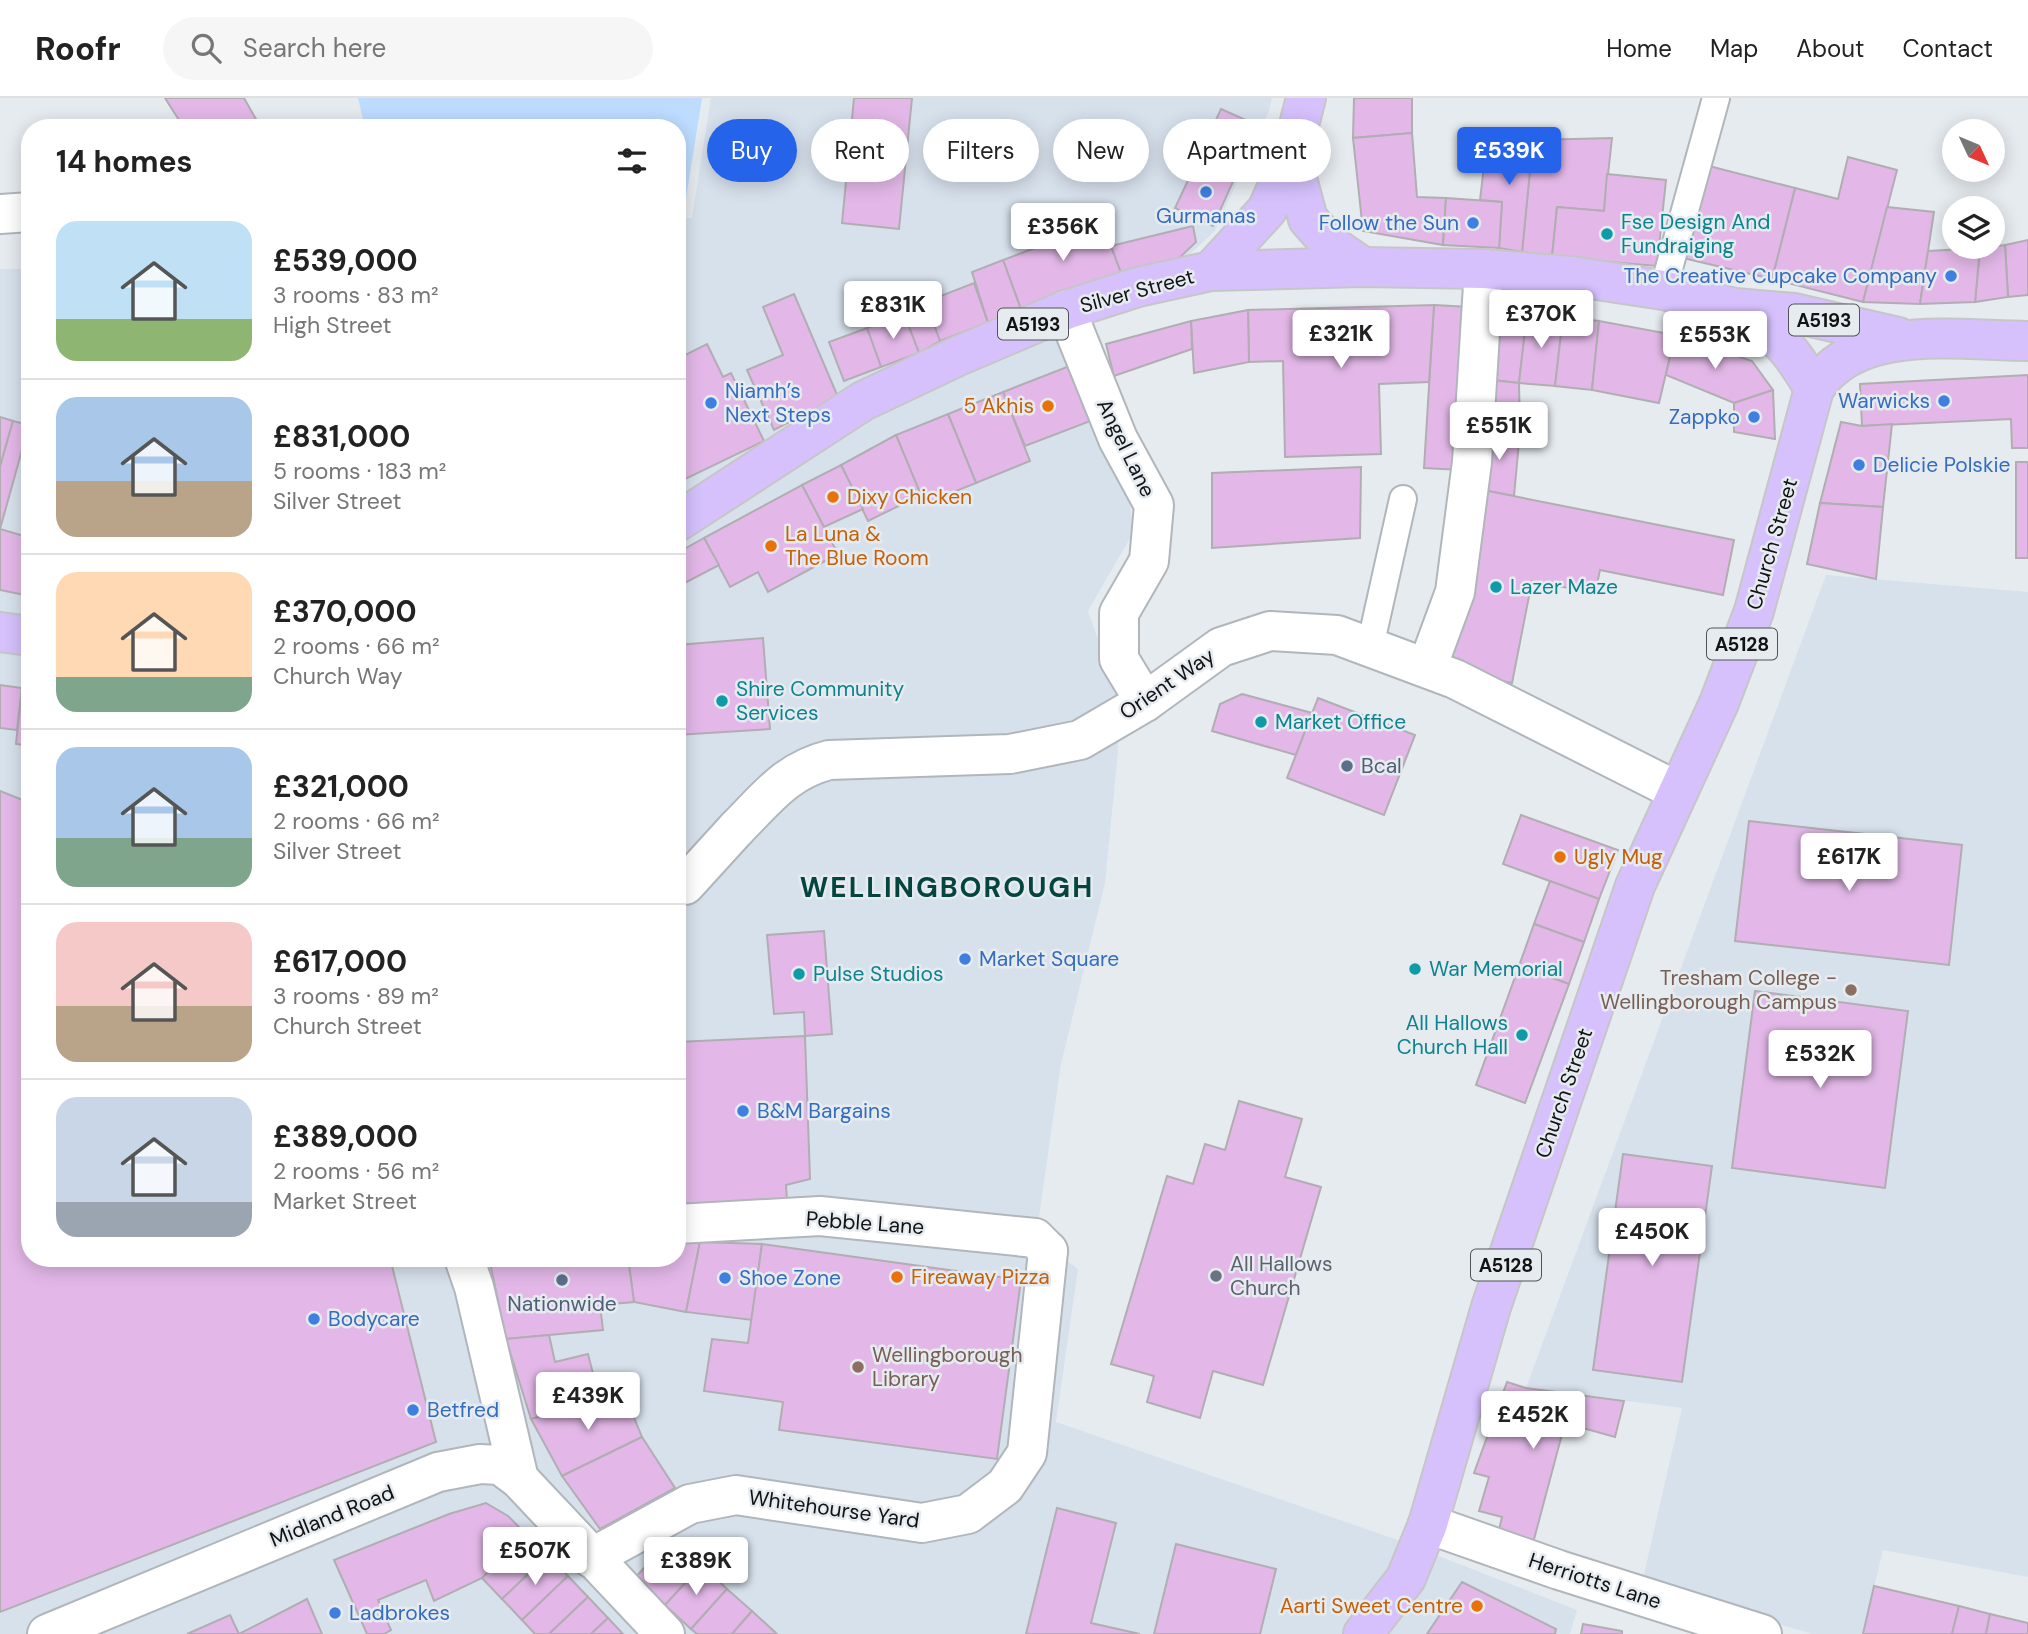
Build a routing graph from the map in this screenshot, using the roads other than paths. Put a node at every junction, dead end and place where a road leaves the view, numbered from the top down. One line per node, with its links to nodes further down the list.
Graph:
1 (1306, 98): 3 (main road)
2 (1716, 98): 11 (lane)
3 (1301, 119)
4 (1279, 182): 10 (main road)
5 (1298, 182): 8 (main road)
6 (21, 213): 7 (street)
7 (0, 214)
8 (1363, 267): 9 (main road, Silver Street / A5193); 10 (main road, Silver Street / A5193)
9 (1485, 269): 11 (main road, A5193); 22 (street)
10 (1211, 271): 13 (main road, Silver Street / A5193)
11 (1664, 290): 12 (main road, A5193)
12 (1735, 309): 14 (main road, A5193); 16 (main road, A5193)
13 (1066, 310): 18 (main road, Silver Street / A5193); 23 (street, Angel Lane)
14 (1911, 340): 15 (main road, A5193); 16 (main road, A5193)
15 (2028, 341)
16 (1814, 389): 24 (main road, Church Street / A5128)
17 (1403, 499): 21 (lane)
18 (686, 516)
19 (0, 632): 20 (main road)
20 (21, 635)
21 (1370, 647): 22 (street, Orient Way); 23 (street, Orient Way)
22 (1427, 668): 24 (street, Orient Way)
23 (1145, 702): 25 (street, Orient Way)
24 (1677, 791): 30 (main road, Church Street / A5128)
25 (686, 884)
26 (686, 1223): 27 (street, Pebble Lane)
27 (1048, 1251): 31 (street, Whitehourse Yard)
28 (467, 1267): 29 (street)
29 (519, 1479): 31 (street, Midland Road); 32 (street, Midland Road)
30 (1428, 1524): 34 (main road, Church Street / A5128); 35 (street, Herriotts Lane)
31 (592, 1558): 33 (street, Midland Road)
32 (47, 1634)
33 (665, 1634)
34 (1363, 1634)
35 (1762, 1634)

